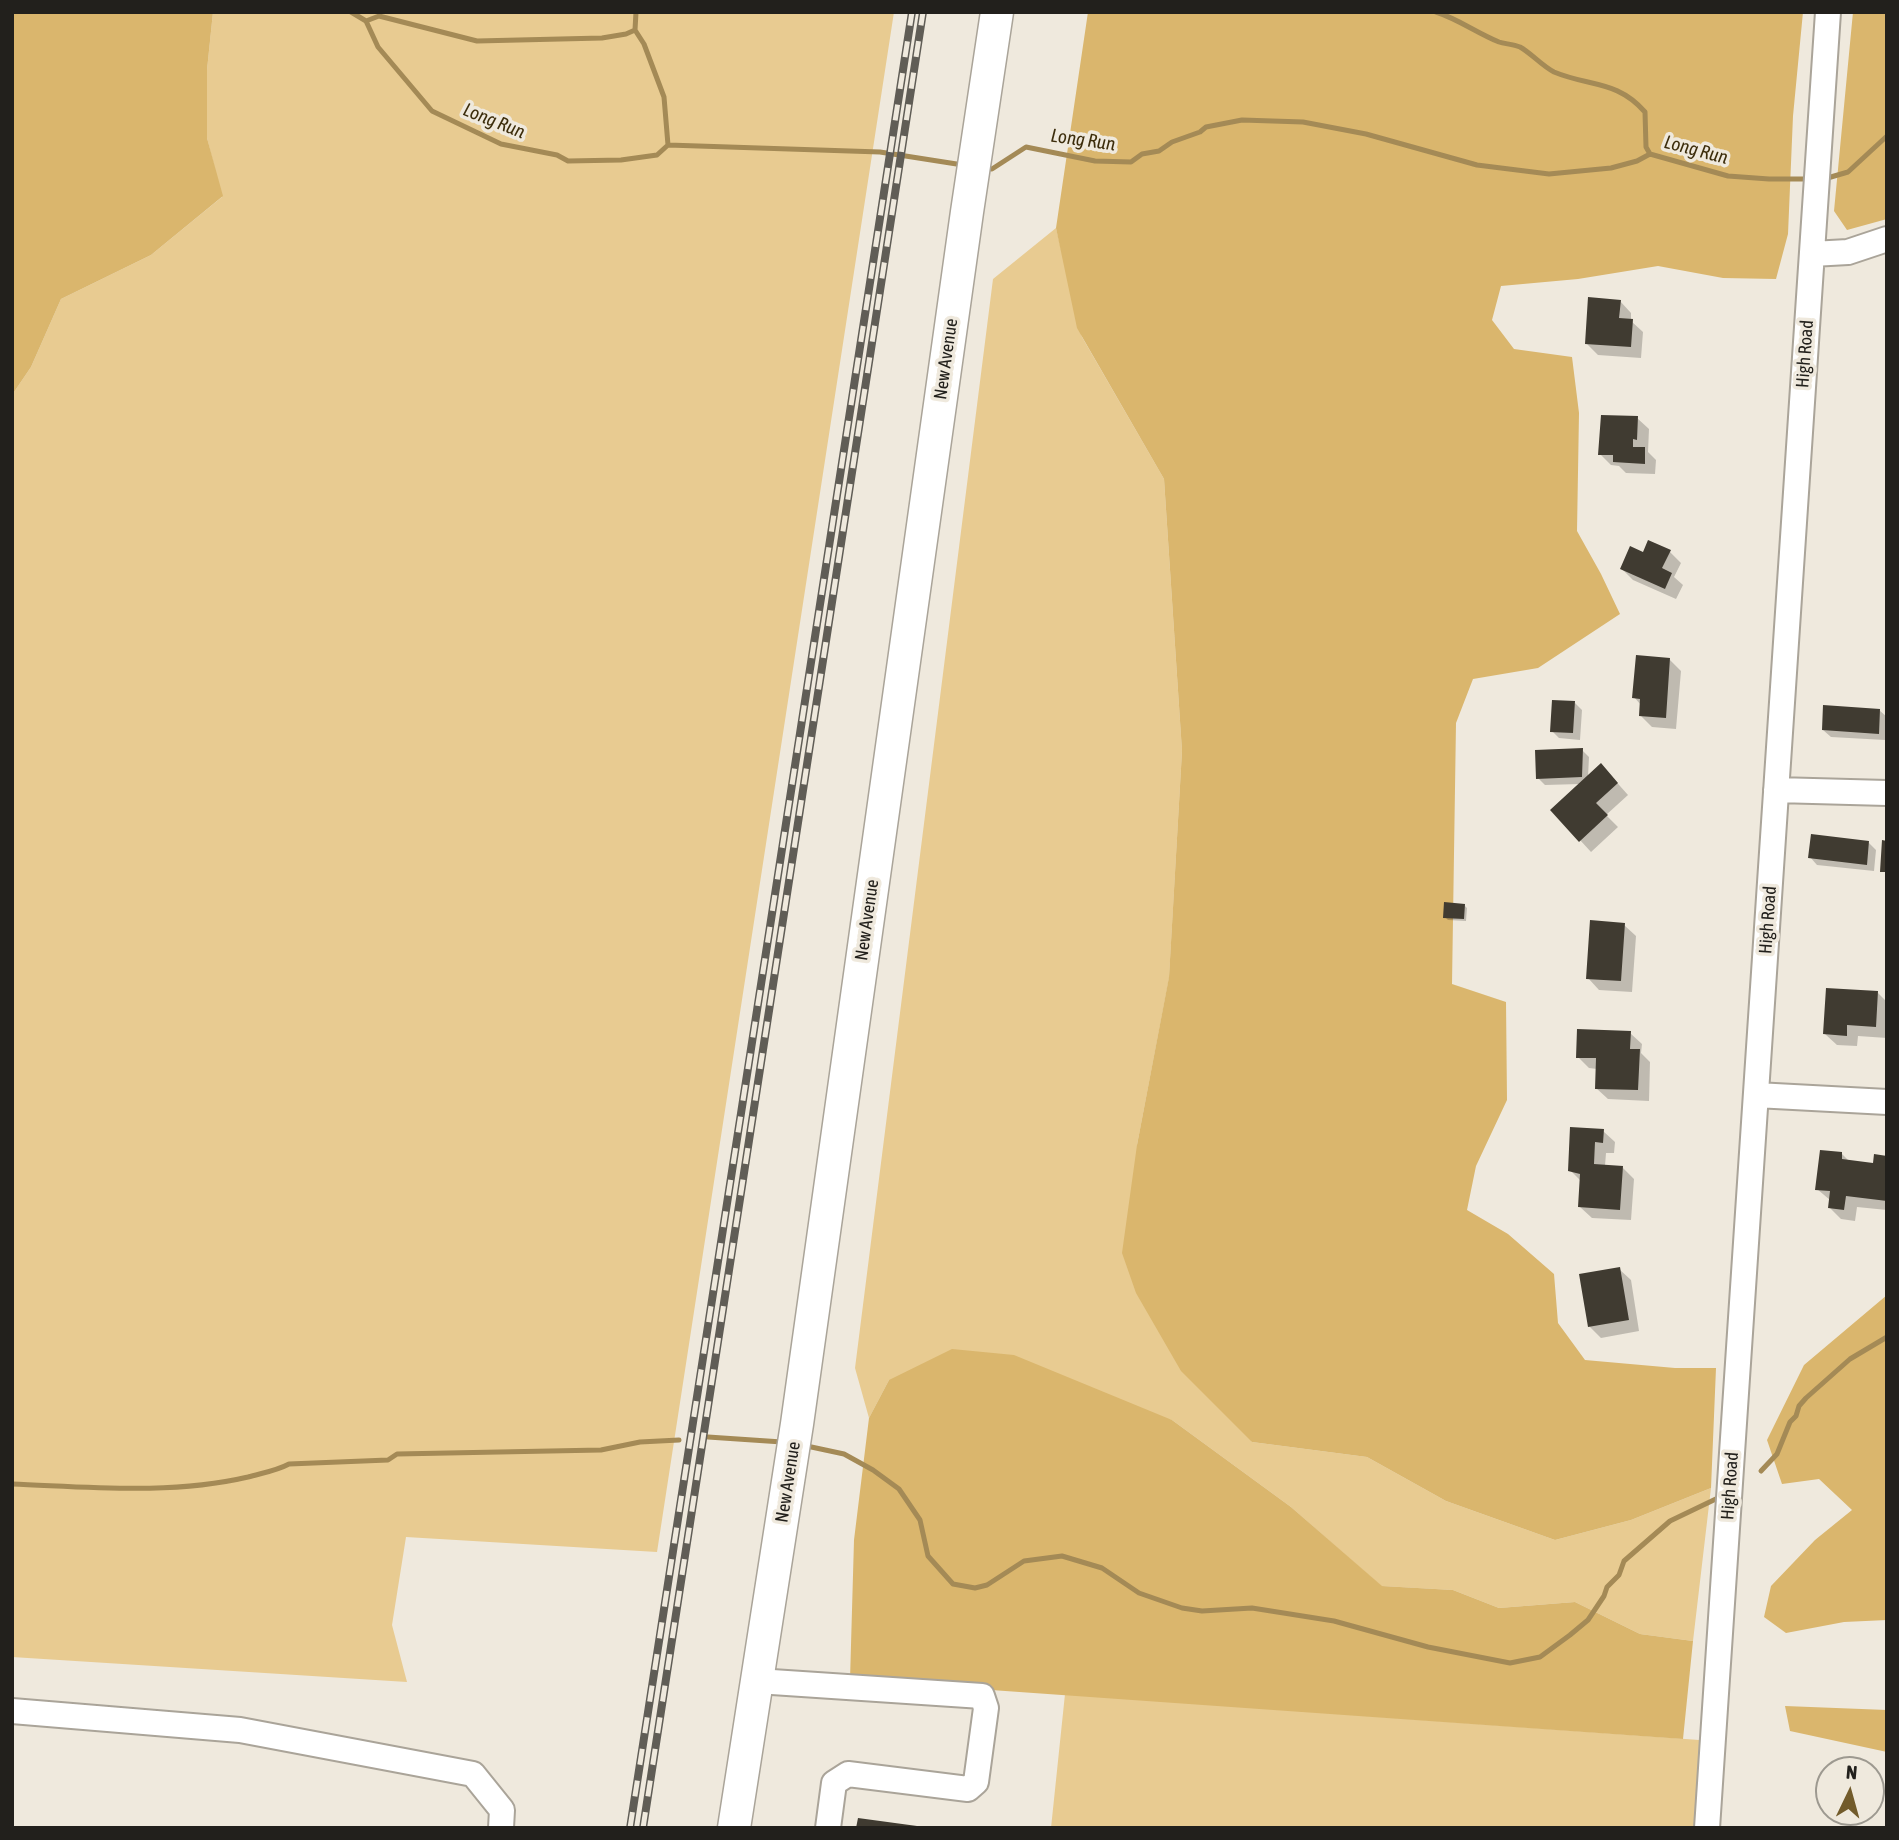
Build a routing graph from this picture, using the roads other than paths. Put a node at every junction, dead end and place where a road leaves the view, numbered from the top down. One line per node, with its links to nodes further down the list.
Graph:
1 (997, 12): 9 (main road, New Avenue)
2 (1828, 12): 4 (street, High Road)
3 (1887, 239): 4 (street)
4 (1812, 254): 5 (street, High Road)
5 (1776, 790): 6 (street); 7 (street, High Road)
6 (1887, 793)
7 (1756, 1095): 8 (street); 14 (street, High Road)
8 (1887, 1102)
9 (757, 1681): 12 (main road, New Avenue); 13 (street)
10 (12, 1711): 11 (street)
11 (501, 1828)
12 (734, 1828)
13 (828, 1828)
14 (1707, 1828)

